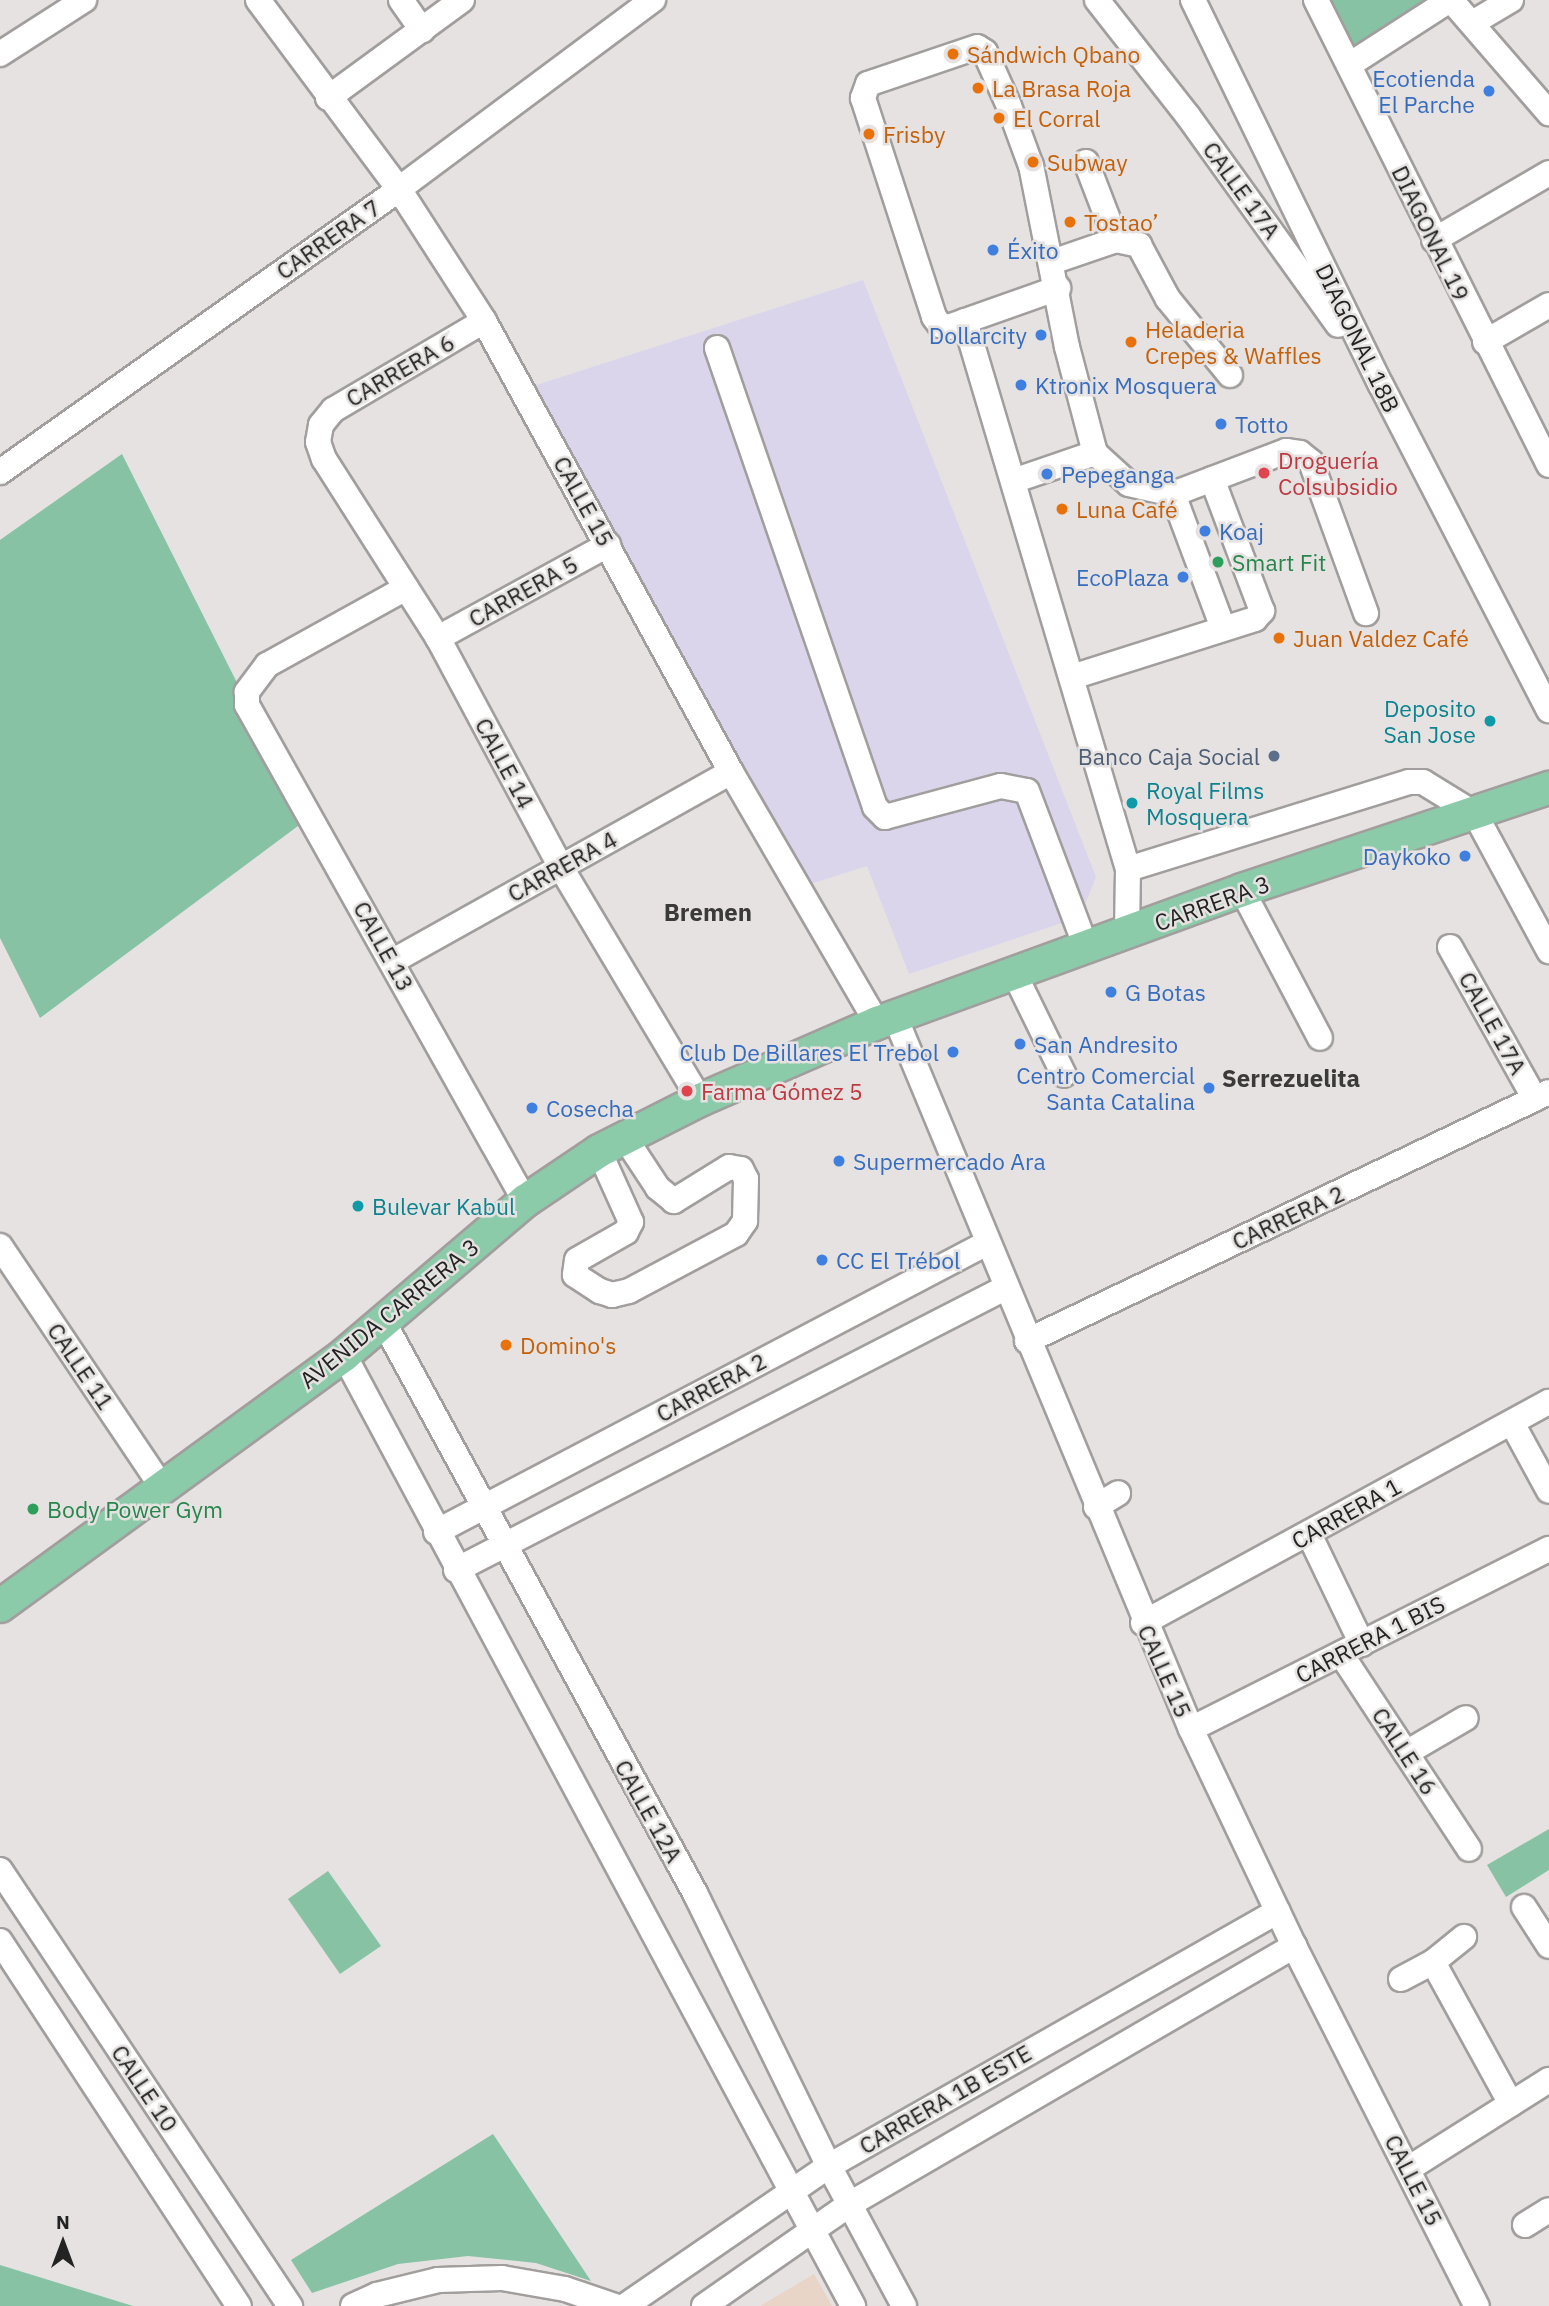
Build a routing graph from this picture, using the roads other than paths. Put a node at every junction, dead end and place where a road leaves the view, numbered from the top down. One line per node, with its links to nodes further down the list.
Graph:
1 (84, 0): 13 (street)
2 (258, 0): 15 (street, CALLE 15)
3 (401, 0): 12 (street)
4 (462, 0): 12 (street)
5 (653, 0): 19 (street, CARRERA 7)
6 (1097, 0): 30 (street, CALLE 17A)
7 (1192, 0): 30 (street, DIAGONAL 18B)
8 (1316, 0): 14 (street, DIAGONAL 19)
9 (1451, 0): 11 (street); 14 (street)
10 (1511, 0): 11 (street)
11 (1474, 22): 16 (street)
12 (422, 30): 15 (street)
13 (0, 54)
14 (1349, 65): 21 (street, DIAGONAL 19)
15 (328, 98): 19 (street, CALLE 15)
16 (1548, 110)
17 (1086, 162): 20 (street)
18 (1549, 173): 21 (street)
19 (399, 189): 25 (street, CALLE 15); 35 (street, CARRERA 7)
20 (1116, 240): 22 (street); 29 (street)
21 (1434, 240): 27 (street, DIAGONAL 19)
22 (1052, 262): 23 (street); 26 (street)
23 (1058, 288): 26 (street); 33 (street)
24 (1549, 304): 27 (street)
25 (484, 321): 31 (street, CARRERA 6); 39 (street, CALLE 15)
26 (965, 321): 37 (street)
27 (1485, 342): 32 (street, DIAGONAL 19)
28 (717, 348): 55 (street)
29 (1230, 375)
30 (1381, 386): 45 (street, DIAGONAL 18B)
31 (321, 425): 40 (street, CALLE 14)
32 (1542, 433): 34 (street, DIAGONAL 19)
33 (1095, 453): 37 (street); 38 (street)
34 (1549, 465)
35 (0, 472)
36 (1212, 478): 38 (street); 41 (street); 42 (street)
37 (1013, 481): 44 (street)
38 (1172, 494): 42 (street)
39 (608, 545): 43 (street, CARRERA 5); 46 (street, CALLE 15)
40 (406, 588): 43 (street, CALLE 14); 56 (street, CALLE 13)
41 (1366, 613)
42 (1223, 628): 44 (street)
43 (439, 638): 49 (street, CALLE 14)
44 (1072, 677): 50 (street)
45 (1549, 710)
46 (731, 772): 49 (street, CARRERA 4); 58 (street, CALLE 15)
47 (1549, 788): 48 (main road, CARRERA 3)
48 (1475, 814): 50 (street); 51 (main road, CARRERA 3); 54 (street)
49 (560, 866): 56 (street, CARRERA 4); 62 (street, CALLE 14)
50 (1128, 869): 52 (street)
51 (1242, 891): 52 (main road, CARRERA 3); 59 (street)
52 (1127, 934): 55 (main road, CARRERA 3)
53 (1450, 947): 61 (street, CALLE 17A)
54 (1548, 947)
55 (1087, 950): 57 (main road, CARRERA 3)
56 (393, 961): 64 (street, CALLE 13)
57 (1015, 975): 58 (main road, CARRERA 3); 60 (street)
58 (886, 1020): 62 (main road, AVENIDA CARRERA 3); 65 (street, CALLE 15)
59 (1320, 1038)
60 (1064, 1075)
61 (1542, 1096): 69 (street, CARRERA 2)
62 (700, 1100): 63 (main road, AVENIDA CARRERA 3)
63 (612, 1144): 63 (street); 64 (main road, AVENIDA CARRERA 3)
64 (526, 1201): 68 (main road, AVENIDA CARRERA 3)
65 (987, 1243): 67 (street, CALLE 15); 76 (street, CARRERA 2)
66 (0, 1246): 73 (street, CALLE 11)
67 (1005, 1288): 69 (street, CALLE 15); 80 (street, CARRERA 2)
68 (383, 1321): 70 (main road, AVENIDA CARRERA 3); 76 (street, CALLE 12A)
69 (1027, 1341): 77 (street, CALLE 15)
70 (344, 1354): 73 (main road, AVENIDA CARRERA 3); 78 (street)
71 (1549, 1402): 72 (street, CARRERA 1)
72 (1512, 1423): 74 (street); 79 (street, CARRERA 1)
73 (162, 1487): 83 (main road, AVENIDA CARRERA 3)
74 (1549, 1492)
75 (1118, 1493): 77 (street)
76 (481, 1507): 78 (street, CARRERA 2); 80 (street, CALLE 12A)
77 (1096, 1507): 84 (street, CALLE 15)
78 (436, 1532): 82 (street)
79 (1309, 1534): 84 (street, CARRERA 1); 85 (street, CALLE 16)
80 (502, 1546): 82 (street, CARRERA 2); 101 (street, CALLE 12A)
81 (1549, 1549): 85 (street, CARRERA 1 BIS)
82 (456, 1570): 103 (street)
83 (2, 1600)
84 (1143, 1623): 87 (street, CALLE 15)
85 (1352, 1649): 87 (street, CARRERA 1 BIS); 88 (street, CALLE 16)
86 (1466, 1718): 88 (street)
87 (1191, 1729): 92 (street, CALLE 15)
88 (1406, 1753): 89 (street, CALLE 16)
89 (1469, 1849)
90 (0, 1870): 109 (street, CALLE 10)
91 (1524, 1906): 96 (street)
92 (1278, 1911): 95 (street, CALLE 15); 101 (street, CARRERA 1B ESTE)
93 (1464, 1937): 97 (street)
94 (0, 1941): 108 (street, CALLE 10)
95 (1294, 1946): 102 (street, CALLE 15); 104 (street, CARRERA 1B ESTE)
96 (1549, 1946)
97 (1433, 1962): 98 (street); 100 (street)
98 (1401, 1979)
99 (1549, 2080): 100 (street)
100 (1511, 2104): 102 (street)
101 (829, 2166): 103 (street, CARRERA 1B ESTE); 104 (street, CALLE 12A)
102 (1408, 2169): 116 (street, CALLE 15)
103 (792, 2189): 107 (street); 112 (street, CARRERA 1B ESTE)
104 (850, 2204): 107 (street, CARRERA 1B ESTE); 115 (street, CALLE 12A)
105 (1549, 2210): 106 (street)
106 (1525, 2225)
107 (811, 2229): 113 (street, CARRERA 1B ESTE); 114 (street)
108 (239, 2306)
109 (290, 2306)
110 (353, 2306): 111 (street)
111 (615, 2306)
112 (625, 2306)
113 (704, 2306)
114 (853, 2306)
115 (904, 2306)
116 (1476, 2306)

